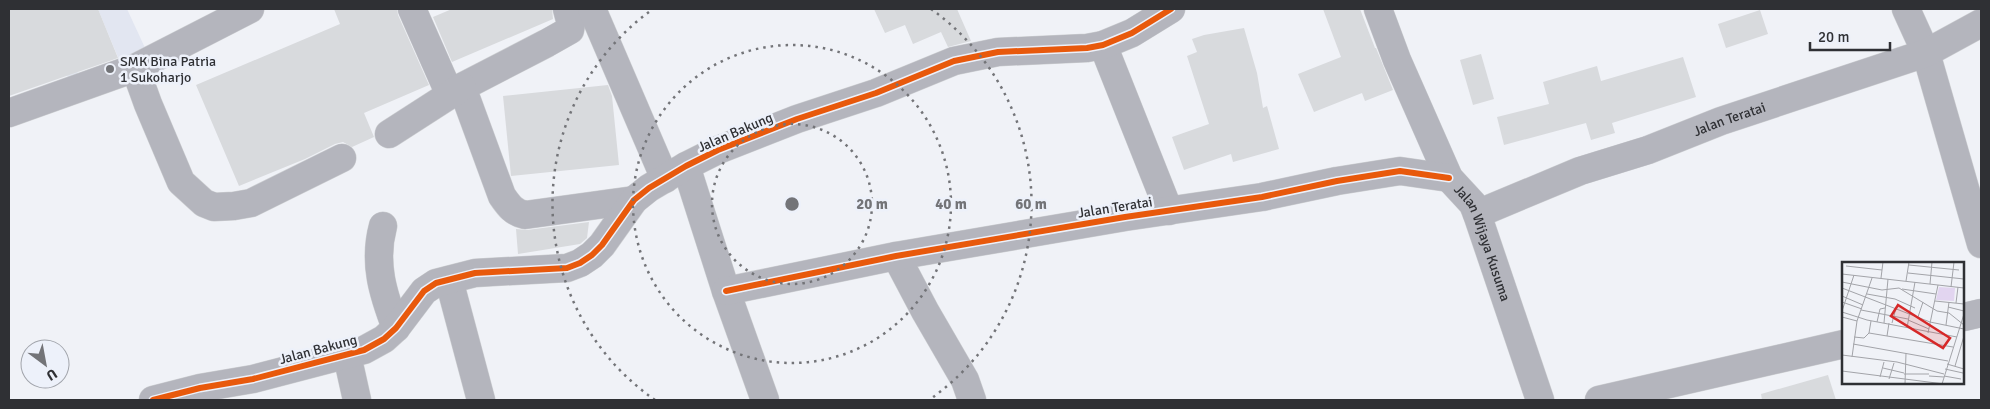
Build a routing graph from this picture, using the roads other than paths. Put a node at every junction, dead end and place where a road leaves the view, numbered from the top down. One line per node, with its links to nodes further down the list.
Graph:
1 (250, 9): 11 (street)
2 (412, 9): 12 (street)
3 (567, 9): 12 (street)
4 (592, 9): 16 (street)
5 (1171, 9): 9 (street, Jalan Bakung)
6 (1378, 9): 17 (street, Jalan Wijaya Kusuma)
7 (1906, 9): 10 (street)
8 (1981, 23): 10 (street, Jalan Teratai)
9 (1104, 45): 16 (street, Jalan Bakung); 19 (street)
10 (1926, 53): 20 (street, Jalan Teratai); 22 (street)
11 (135, 68): 13 (street); 15 (street)
12 (456, 91): 14 (street); 18 (street)
13 (9, 113)
14 (389, 134)
15 (342, 158)
16 (676, 173): 18 (street, Jalan Bakung); 25 (street)
17 (1449, 178): 19 (street, Jalan Teratai); 20 (street, Jalan Wijaya Kusuma)
18 (634, 200): 24 (street, Jalan Bakung)
19 (1169, 211): 23 (street, Jalan Teratai)
20 (1477, 214): 37 (street, Jalan Wijaya Kusuma)
21 (383, 226): 28 (street)
22 (1981, 244)
23 (896, 256): 25 (street, Jalan Teratai); 36 (street)
24 (449, 280): 28 (street, Jalan Bakung); 34 (street)
25 (726, 291): 35 (street)
26 (1981, 313): 27 (street)
27 (1965, 317)
28 (396, 328): 30 (street, Jalan Bakung)
29 (1842, 344): 38 (street)
30 (347, 355): 31 (street, Jalan Bakung); 33 (street)
31 (256, 390): 32 (street, Jalan Bakung)
32 (153, 400)
33 (357, 400)
34 (481, 400)
35 (765, 400)
36 (972, 400)
37 (1540, 400)
38 (1599, 400)

